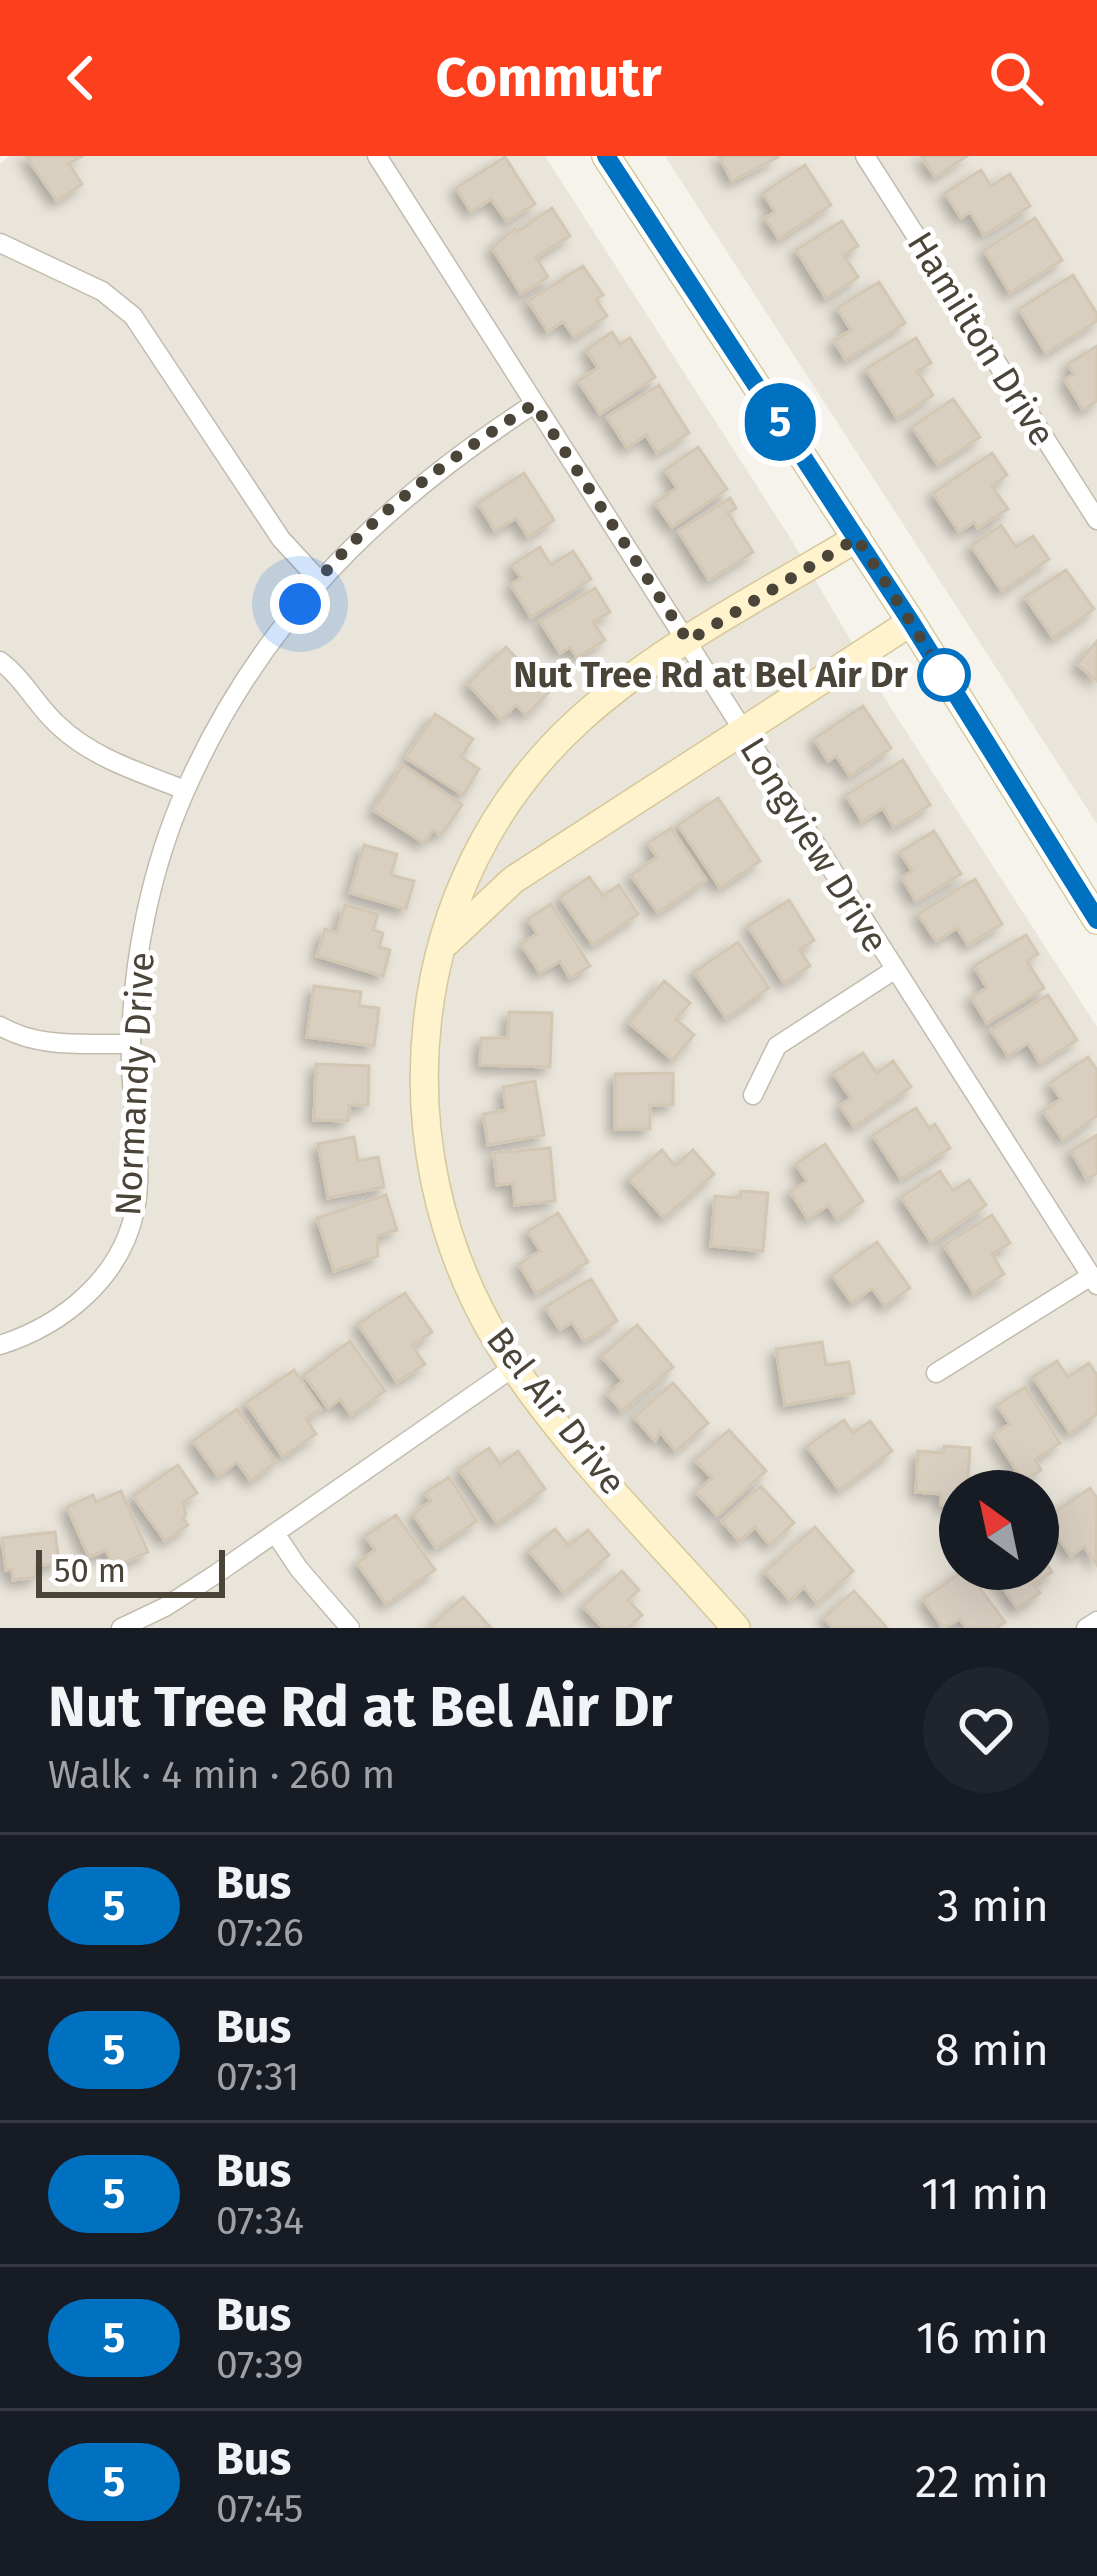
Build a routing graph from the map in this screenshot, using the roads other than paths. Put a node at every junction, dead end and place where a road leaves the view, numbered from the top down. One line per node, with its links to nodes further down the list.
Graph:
1 (377, 156): 5 (street, Longview Drive)
2 (606, 156): 7 (street)
3 (866, 156): 6 (street, Hamilton Drive)
4 (0, 243): 8 (street)
5 (534, 404): 8 (street, Normandy Drive); 10 (street, Longview Drive)
6 (1097, 520)
7 (857, 538): 9 (street); 10 (street, Bel Air Drive)
8 (318, 579): 13 (street, Normandy Drive)
9 (911, 622): 12 (street); 14 (street)
10 (688, 641): 12 (street, Longview Drive); 15 (street, Bel Air Drive)
11 (0, 661): 13 (street)
12 (742, 732): 15 (street); 16 (street, Longview Drive)
13 (185, 790): 18 (street, Normandy Drive)
14 (1097, 920)
15 (440, 950): 22 (street, Bel Air Drive)
16 (894, 970): 19 (street); 20 (street, Longview Drive)
17 (0, 1026): 18 (street)
18 (130, 1044): 21 (street, Normandy Drive)
19 (752, 1095)
20 (1094, 1281): 23 (street)
21 (0, 1345)
22 (514, 1366): 24 (street); 28 (street, Bel Air Drive)
23 (936, 1373)
24 (275, 1533): 26 (street); 27 (street)
25 (1097, 1621): 29 (street)
26 (121, 1628)
27 (350, 1628)
28 (736, 1628)
29 (1086, 1628)

